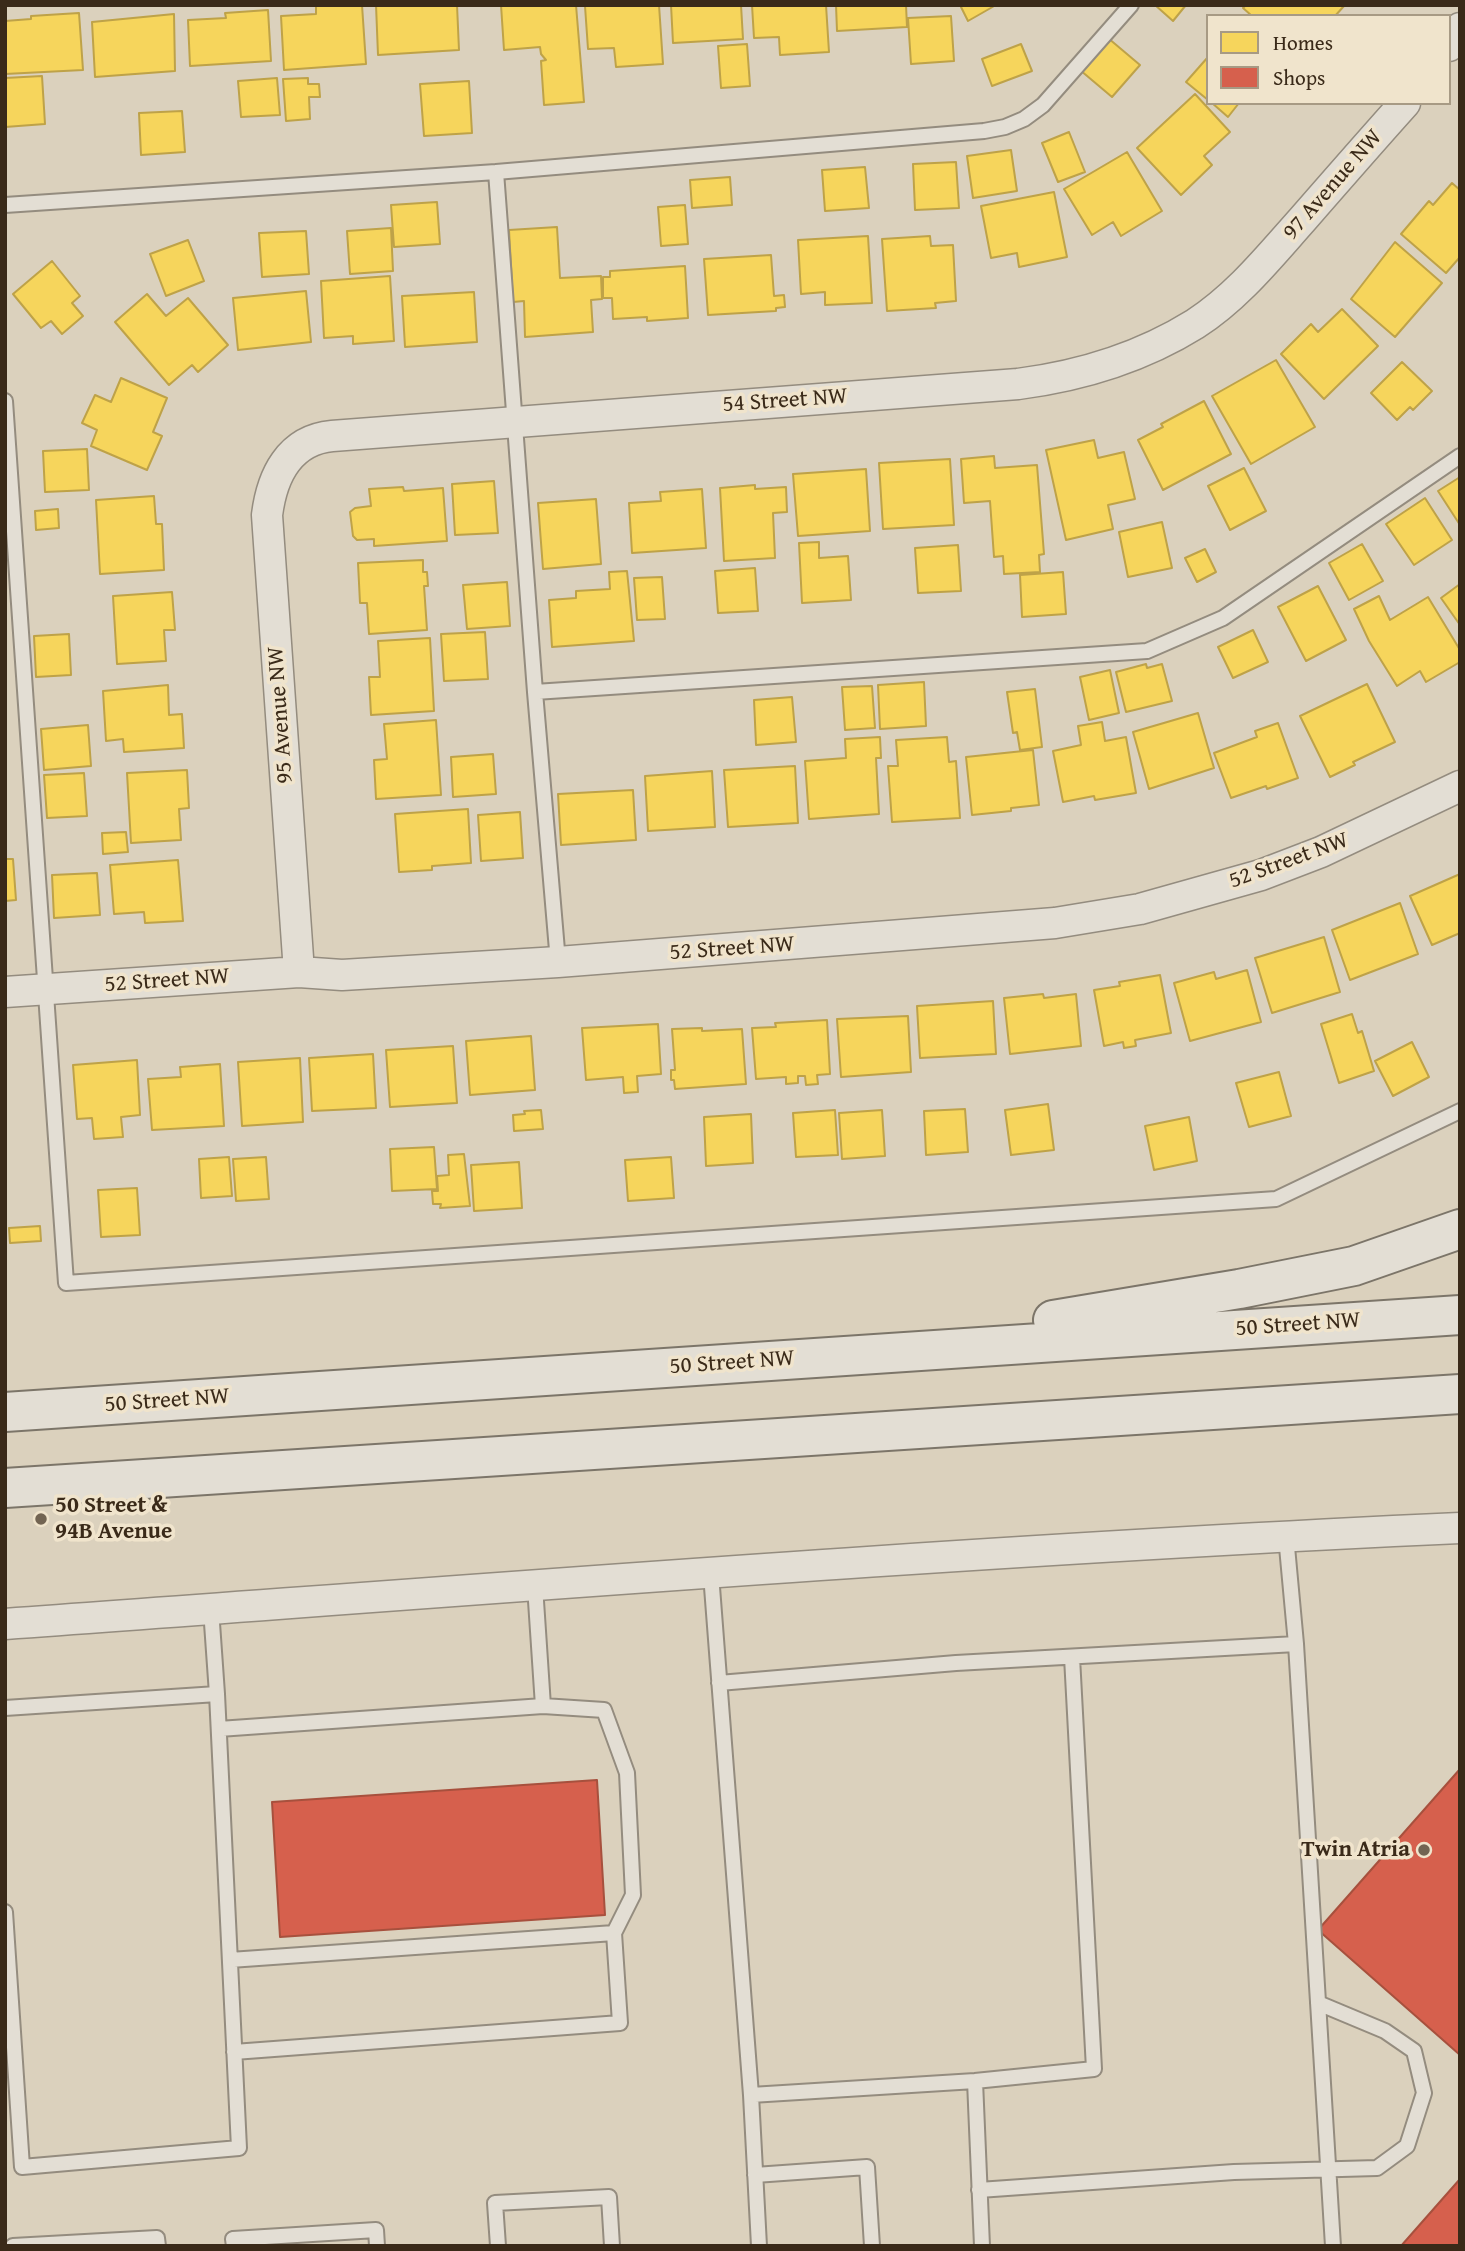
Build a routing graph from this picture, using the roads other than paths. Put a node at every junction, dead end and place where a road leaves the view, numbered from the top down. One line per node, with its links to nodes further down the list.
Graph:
1 (1131, 5): 3 (lane)
2 (1403, 105): 5 (street, 97 Avenue NW)
3 (496, 172): 4 (lane); 7 (lane)
4 (5, 205)
5 (1262, 266): 7 (street, 54 Street NW)
6 (5, 401): 14 (lane)
7 (515, 421): 9 (street, 54 Street NW); 10 (lane)
8 (1460, 456): 10 (lane)
9 (285, 462): 13 (street, 95 Avenue NW)
10 (534, 692): 12 (lane)
11 (1449, 792): 12 (street, 52 Street NW)
12 (558, 962): 13 (street, 52 Street NW)
13 (299, 972): 14 (street, 52 Street NW)
14 (47, 990): 15 (street, 52 Street NW); 16 (lane)
15 (5, 992)
16 (1460, 1111)
17 (1460, 1228): 19 (main road)
18 (1460, 1314): 19 (main road, 50 Street NW)
19 (836, 1356): 23 (main road, 50 Street NW)
20 (1460, 1384): 22 (main road)
21 (1460, 1394): 22 (main road)
22 (1412, 1397): 24 (main road)
23 (12, 1409)
24 (5, 1488)
25 (1460, 1528): 26 (street)
26 (1286, 1536): 27 (street); 31 (lane)
27 (711, 1574): 28 (street); 33 (lane)
28 (535, 1586): 29 (street); 35 (lane)
29 (211, 1609): 30 (street); 34 (lane)
30 (5, 1624)
31 (1296, 1644): 32 (lane); 41 (lane)
32 (1072, 1657): 33 (lane); 44 (lane)
33 (719, 1683): 45 (lane)
34 (217, 1694): 36 (lane); 37 (lane)
35 (543, 1706): 37 (lane); 39 (lane)
36 (5, 1708)
37 (219, 1729): 40 (lane)
38 (5, 1912): 42 (lane)
39 (614, 1933): 40 (lane); 43 (lane)
40 (230, 1960): 43 (lane)
41 (1318, 2003): 46 (lane); 46 (lane)
42 (10, 2026): 43 (lane)
43 (234, 2052)
44 (975, 2081): 45 (lane); 48 (lane)
45 (751, 2095): 47 (lane)
46 (1328, 2170): 48 (lane); 58 (lane)
47 (755, 2175): 55 (lane); 56 (lane)
48 (979, 2190): 57 (lane)
49 (13, 2246): 50 (lane)
50 (158, 2246)
51 (234, 2246): 52 (lane)
52 (377, 2246)
53 (498, 2246): 54 (lane)
54 (612, 2246)
55 (759, 2246)
56 (872, 2246)
57 (982, 2246)
58 (1333, 2246)

